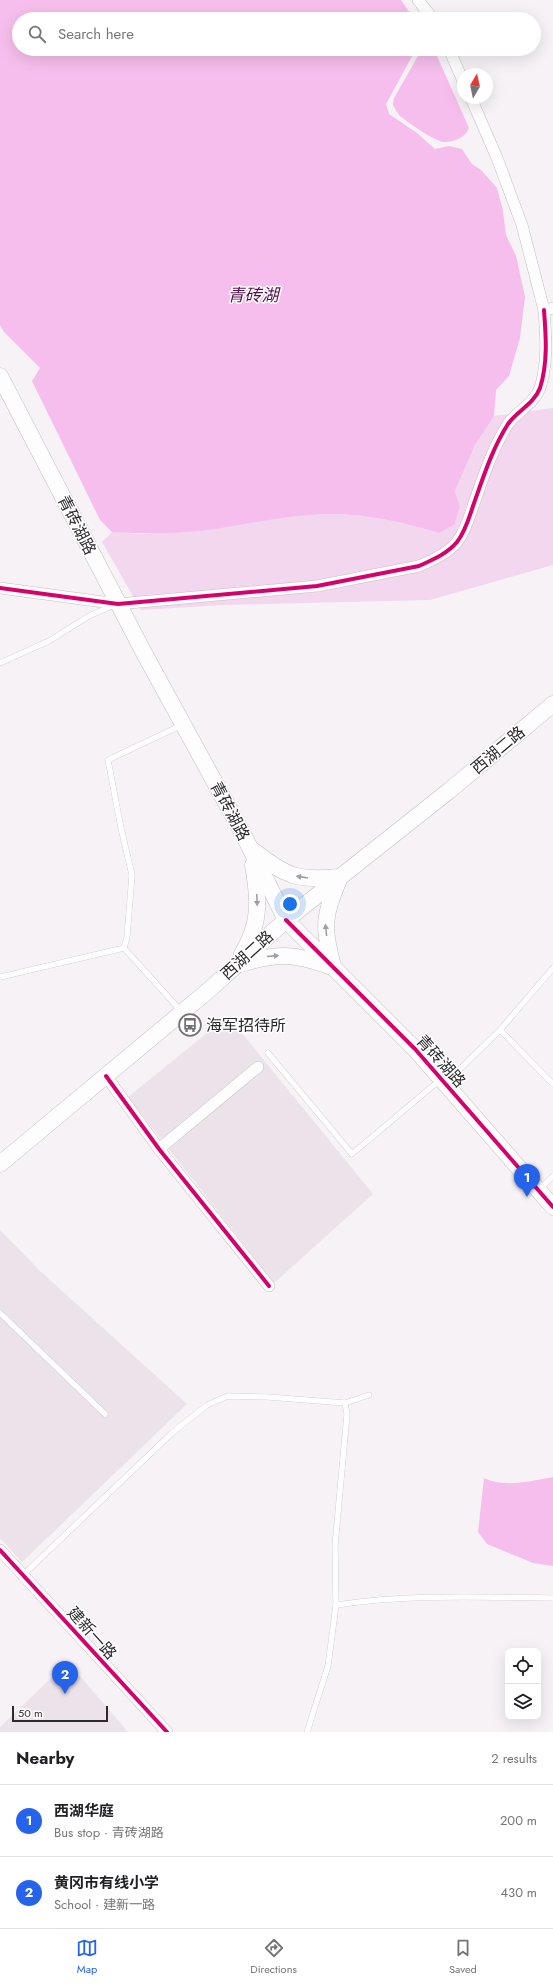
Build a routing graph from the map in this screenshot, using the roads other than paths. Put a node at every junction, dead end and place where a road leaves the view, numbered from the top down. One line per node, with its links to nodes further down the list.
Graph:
1 (418, 0): 2 (street)
2 (427, 12)
3 (452, 56): 4 (street)
4 (457, 68)
5 (474, 104): 6 (street)
6 (549, 309): 9 (street)
7 (0, 376): 9 (main road, 青砖湖路)
8 (0, 588): 9 (street)
9 (118, 604): 10 (lane); 12 (main road, 青砖湖路)
10 (0, 663)
11 (553, 704): 14 (main road, 西湖二路)
12 (183, 725): 13 (main road, 青砖湖路); 16 (lane)
13 (250, 848): 14 (main road, one-way to 13); 15 (main road, 青砖湖路); 17 (main road, one-way to 17)
14 (340, 877): 15 (main road, 西湖二路); 18 (main road, one-way to 14)
15 (286, 920): 17 (main road, 西湖二路); 18 (main road, 青砖湖路)
16 (124, 948): 20 (lane); 21 (lane)
17 (236, 966): 18 (main road, one-way to 18); 21 (main road, 西湖二路)
18 (334, 968): 26 (main road, 青砖湖路)
19 (553, 968): 22 (lane)
20 (0, 977)
21 (182, 1012): 25 (main road, 西湖二路)
22 (500, 1030): 26 (lane); 27 (lane)
23 (268, 1054): 26 (lane)
24 (258, 1067): 28 (street)
25 (106, 1076): 28 (street); 29 (main road, 西湖二路)
26 (441, 1078): 31 (main road, 青砖湖路)
27 (553, 1084)
28 (159, 1149): 33 (street)
29 (0, 1164)
30 (553, 1176): 31 (lane)
31 (538, 1190): 32 (main road, 青砖湖路)
32 (553, 1207)
33 (269, 1286)
34 (0, 1313): 37 (lane)
35 (369, 1395): 36 (lane)
36 (346, 1403): 39 (lane); 41 (lane)
37 (105, 1414)
38 (0, 1550): 39 (street, 建新一路)
39 (23, 1575): 42 (street, 建新一路)
40 (553, 1598): 41 (lane)
41 (336, 1605): 43 (lane)
42 (167, 1732)
43 (307, 1732)

